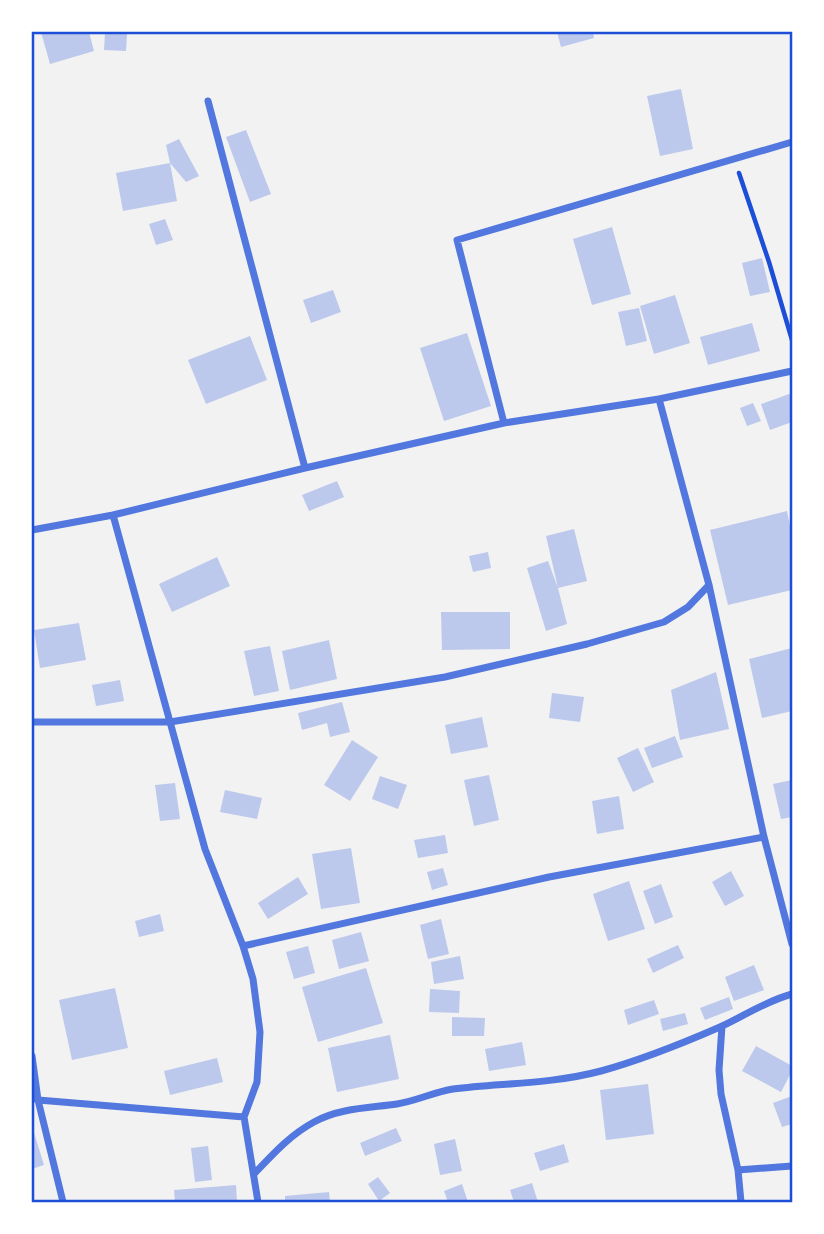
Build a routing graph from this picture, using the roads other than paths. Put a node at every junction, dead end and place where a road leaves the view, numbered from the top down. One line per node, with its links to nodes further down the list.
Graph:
1 (208, 101): 6 (street)
2 (793, 142): 5 (street)
3 (793, 371): 4 (street)
4 (659, 399): 5 (street); 9 (street)
5 (504, 423): 6 (street)
6 (305, 468): 7 (street)
7 (113, 515): 8 (street); 11 (street)
8 (32, 530)
9 (709, 585): 11 (street); 12 (street)
10 (32, 722): 11 (street)
11 (170, 722): 14 (street)
12 (764, 836): 13 (street); 14 (street)
13 (793, 944)
14 (243, 946): 19 (street)
15 (793, 994): 16 (street)
16 (722, 1026): 21 (street); 22 (street)
17 (32, 1056): 18 (street)
18 (35, 1099): 19 (street); 23 (street)
19 (244, 1117): 22 (street)
20 (793, 1167): 21 (street)
21 (738, 1170): 25 (street)
22 (254, 1174): 24 (street)
23 (63, 1202)
24 (258, 1202)
25 (741, 1202)

